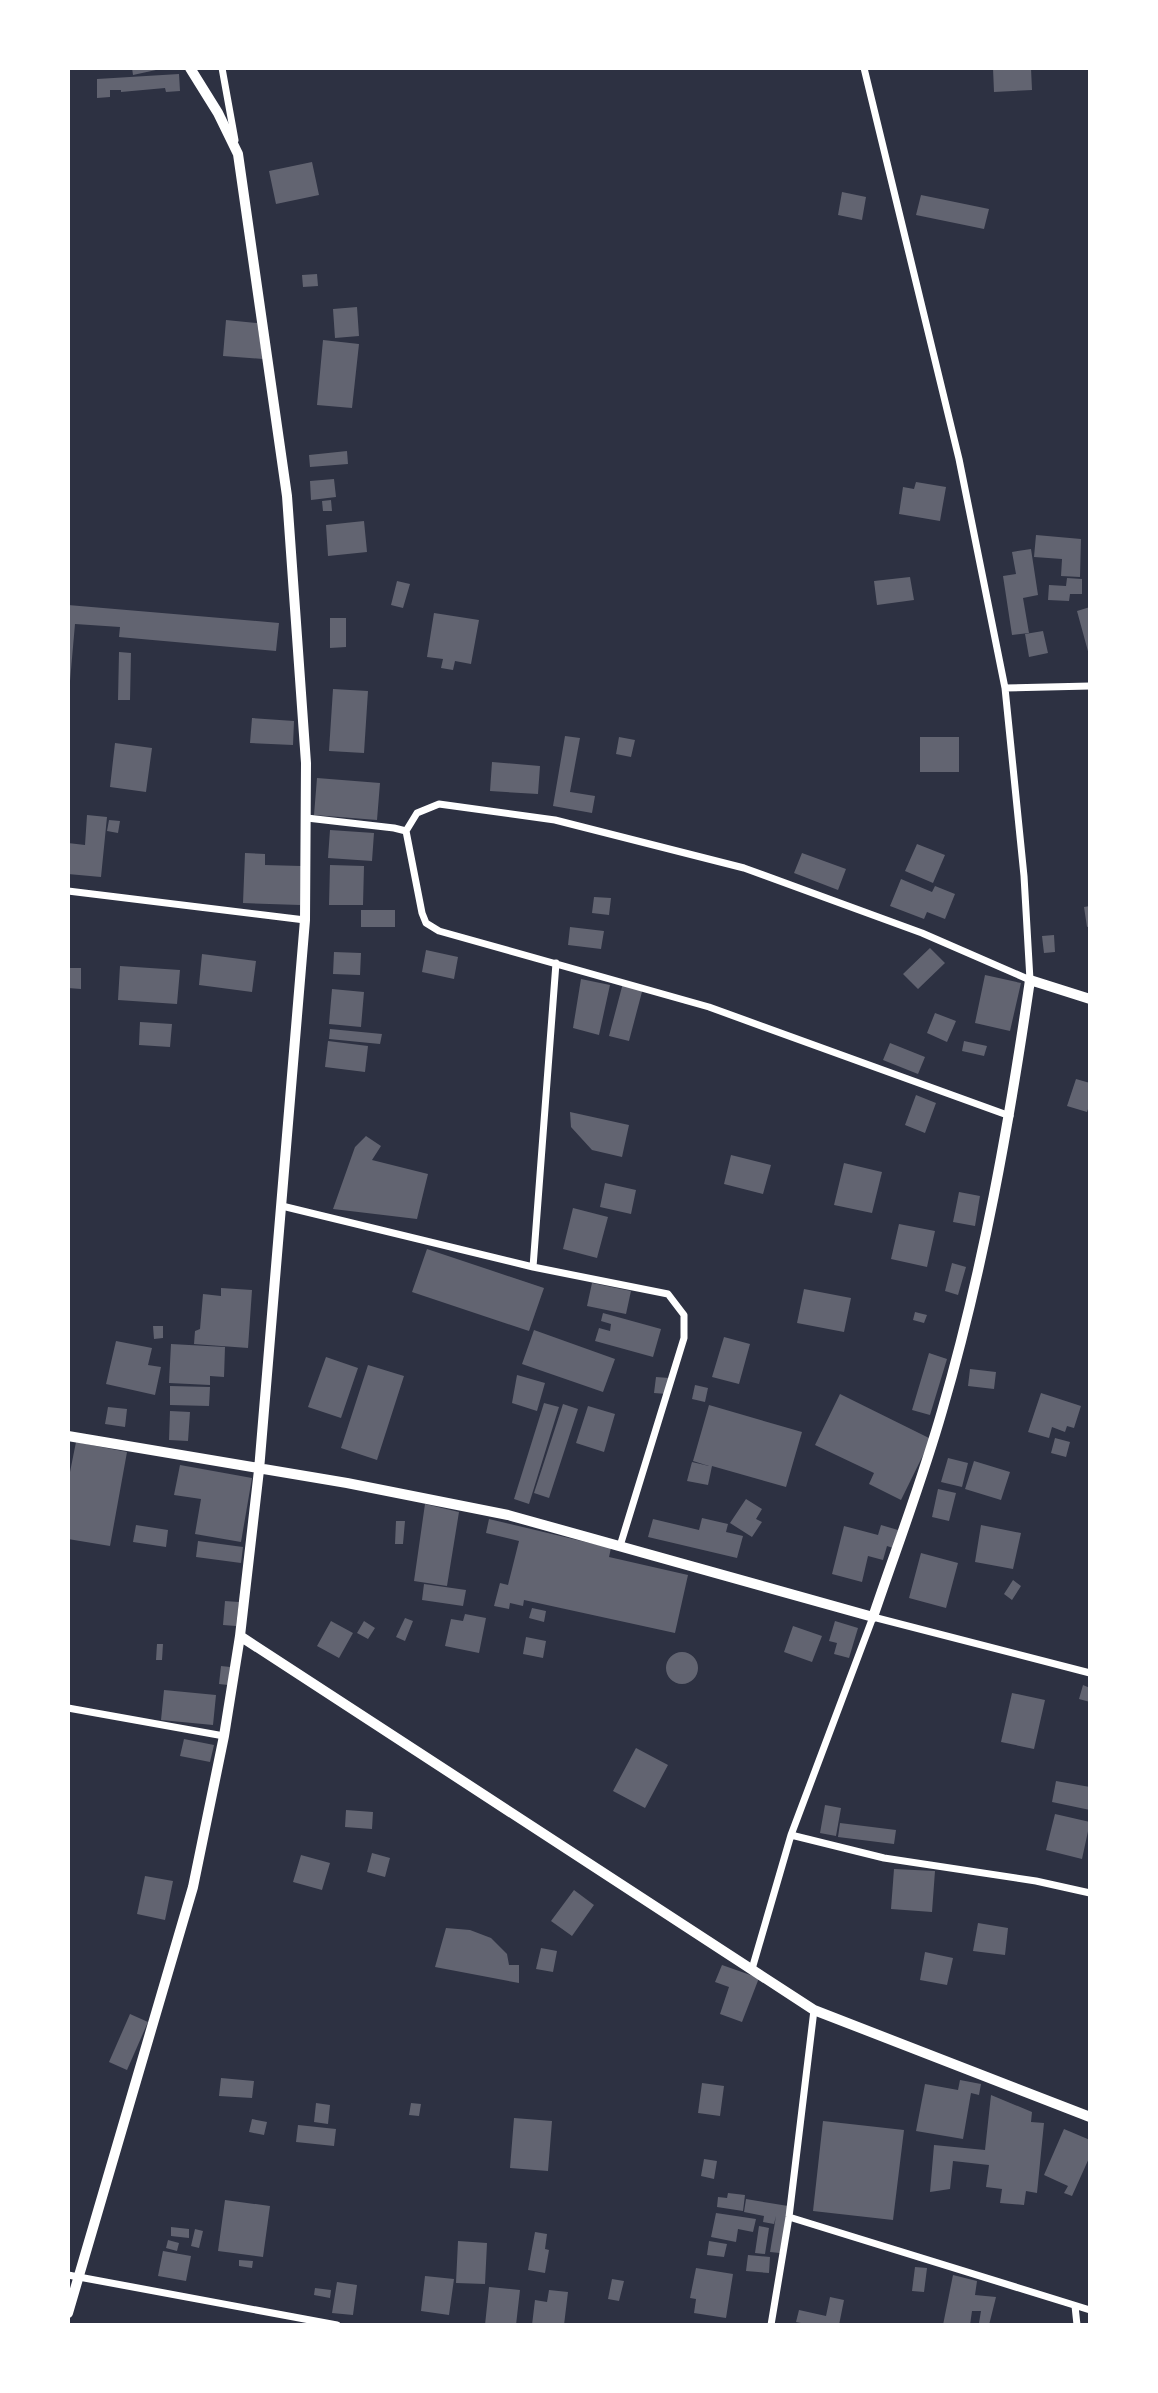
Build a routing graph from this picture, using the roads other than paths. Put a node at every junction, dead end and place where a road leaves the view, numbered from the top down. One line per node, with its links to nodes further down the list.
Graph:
1 (190, 68): 4 (street)
2 (222, 68): 4 (street)
3 (864, 68): 6 (street)
4 (238, 154): 7 (street)
5 (1090, 686): 6 (street)
6 (1005, 688): 12 (street)
7 (307, 818): 8 (street); 10 (street)
8 (405, 831): 11 (street); 12 (street)
9 (68, 891): 10 (street)
10 (306, 920): 15 (street)
11 (556, 963): 14 (street); 16 (street)
12 (1030, 980): 13 (street); 14 (street)
13 (1090, 999)
14 (1010, 1116): 20 (street)
15 (282, 1206): 16 (street); 18 (street)
16 (533, 1267): 19 (street)
17 (68, 1436): 18 (street)
18 (259, 1470): 19 (street); 21 (street)
19 (621, 1546): 20 (street)
20 (873, 1618): 22 (street); 25 (street)
21 (240, 1636): 24 (street); 27 (street)
22 (1090, 1673)
23 (68, 1708): 24 (street)
24 (224, 1736): 31 (street)
25 (791, 1835): 26 (street); 27 (street)
26 (1090, 1893)
27 (752, 1969): 28 (street)
28 (814, 2010): 29 (street); 30 (street)
29 (1090, 2118)
30 (789, 2217): 32 (street); 36 (street)
31 (73, 2276): 34 (street); 35 (street)
32 (1075, 2306): 33 (street); 37 (street)
33 (1090, 2310)
34 (68, 2313)
35 (337, 2325)
36 (771, 2325)
37 (1077, 2325)

